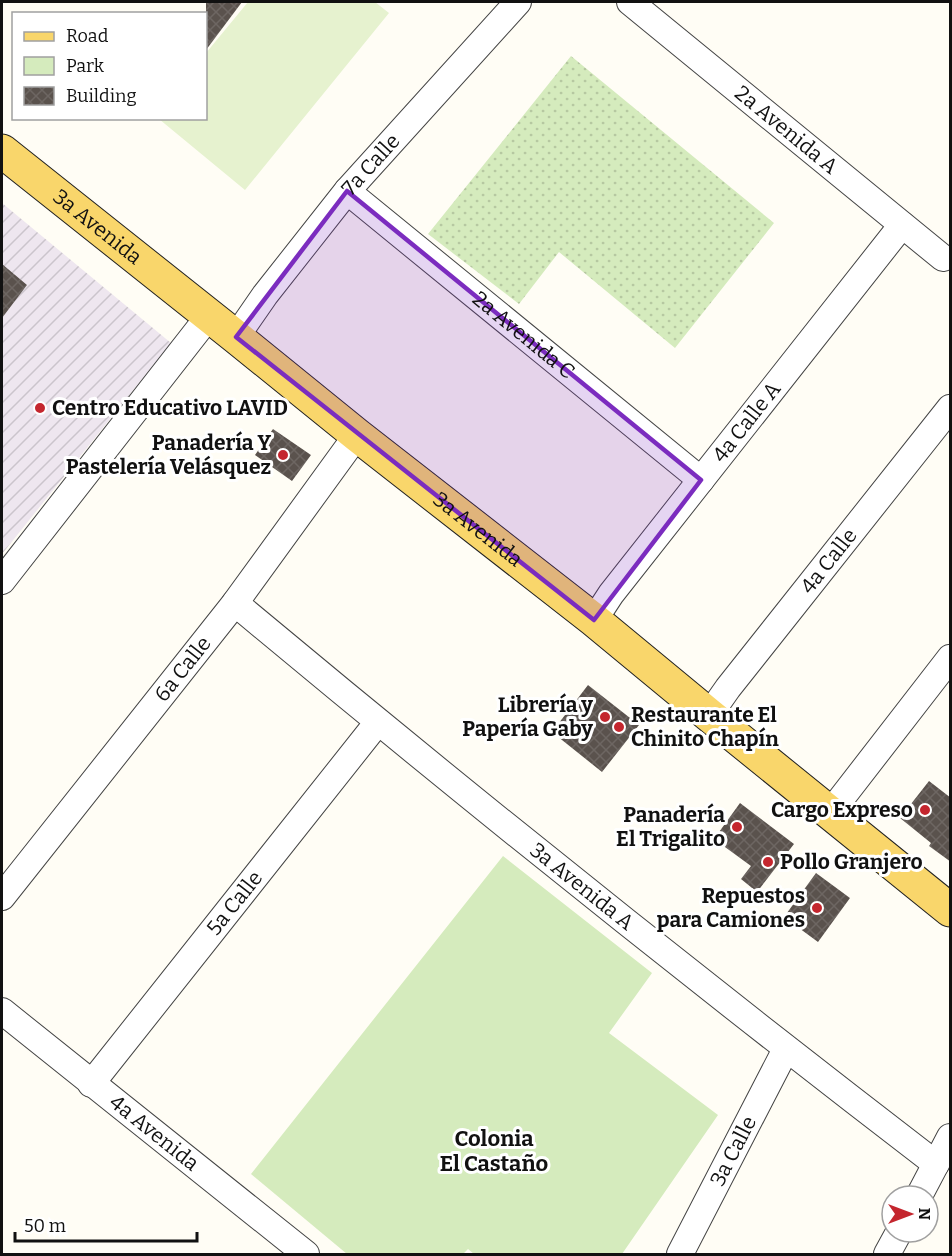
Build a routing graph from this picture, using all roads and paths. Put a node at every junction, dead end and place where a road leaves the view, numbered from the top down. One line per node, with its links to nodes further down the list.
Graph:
1 (518, 2): 4 (street, 7a Calle)
2 (630, 2): 5 (street, 2a Avenida A)
3 (2, 151): 7 (main road, 3a Avenida)
4 (347, 191): 8 (street, 7a Calle); 11 (street, 2a Avenida C)
5 (902, 225): 6 (street, 2a Avenida A); 11 (street, 4a Calle A)
6 (943, 258)
7 (209, 316): 8 (main road, 3a Avenida); 12 (street)
8 (236, 337): 10 (main road, 3a Avenida)
9 (951, 408): 16 (street, 4a Calle)
10 (357, 435): 13 (street, 6a Calle); 14 (main road, 3a Avenida)
11 (701, 480): 14 (street, 4a Calle A)
12 (2, 580)
13 (236, 603): 17 (street, 3a Avenida A); 19 (street, 6a Calle)
14 (594, 620): 16 (main road, 3a Avenida)
15 (951, 658): 18 (street)
16 (709, 715): 18 (main road, 3a Avenida)
17 (378, 722): 22 (street, 3a Avenida A); 23 (street, 5a Calle)
18 (830, 813): 20 (main road, 3a Avenida)
19 (2, 897)
20 (951, 910)
21 (2, 1011): 23 (street, 4a Avenida)
22 (786, 1049): 25 (street, 3a Avenida A); 28 (street, 3a Calle)
23 (91, 1084): 27 (street, 4a Avenida)
24 (951, 1137): 25 (street)
25 (936, 1164): 26 (street)
26 (925, 1184)
27 (306, 1254)
28 (680, 1254)

